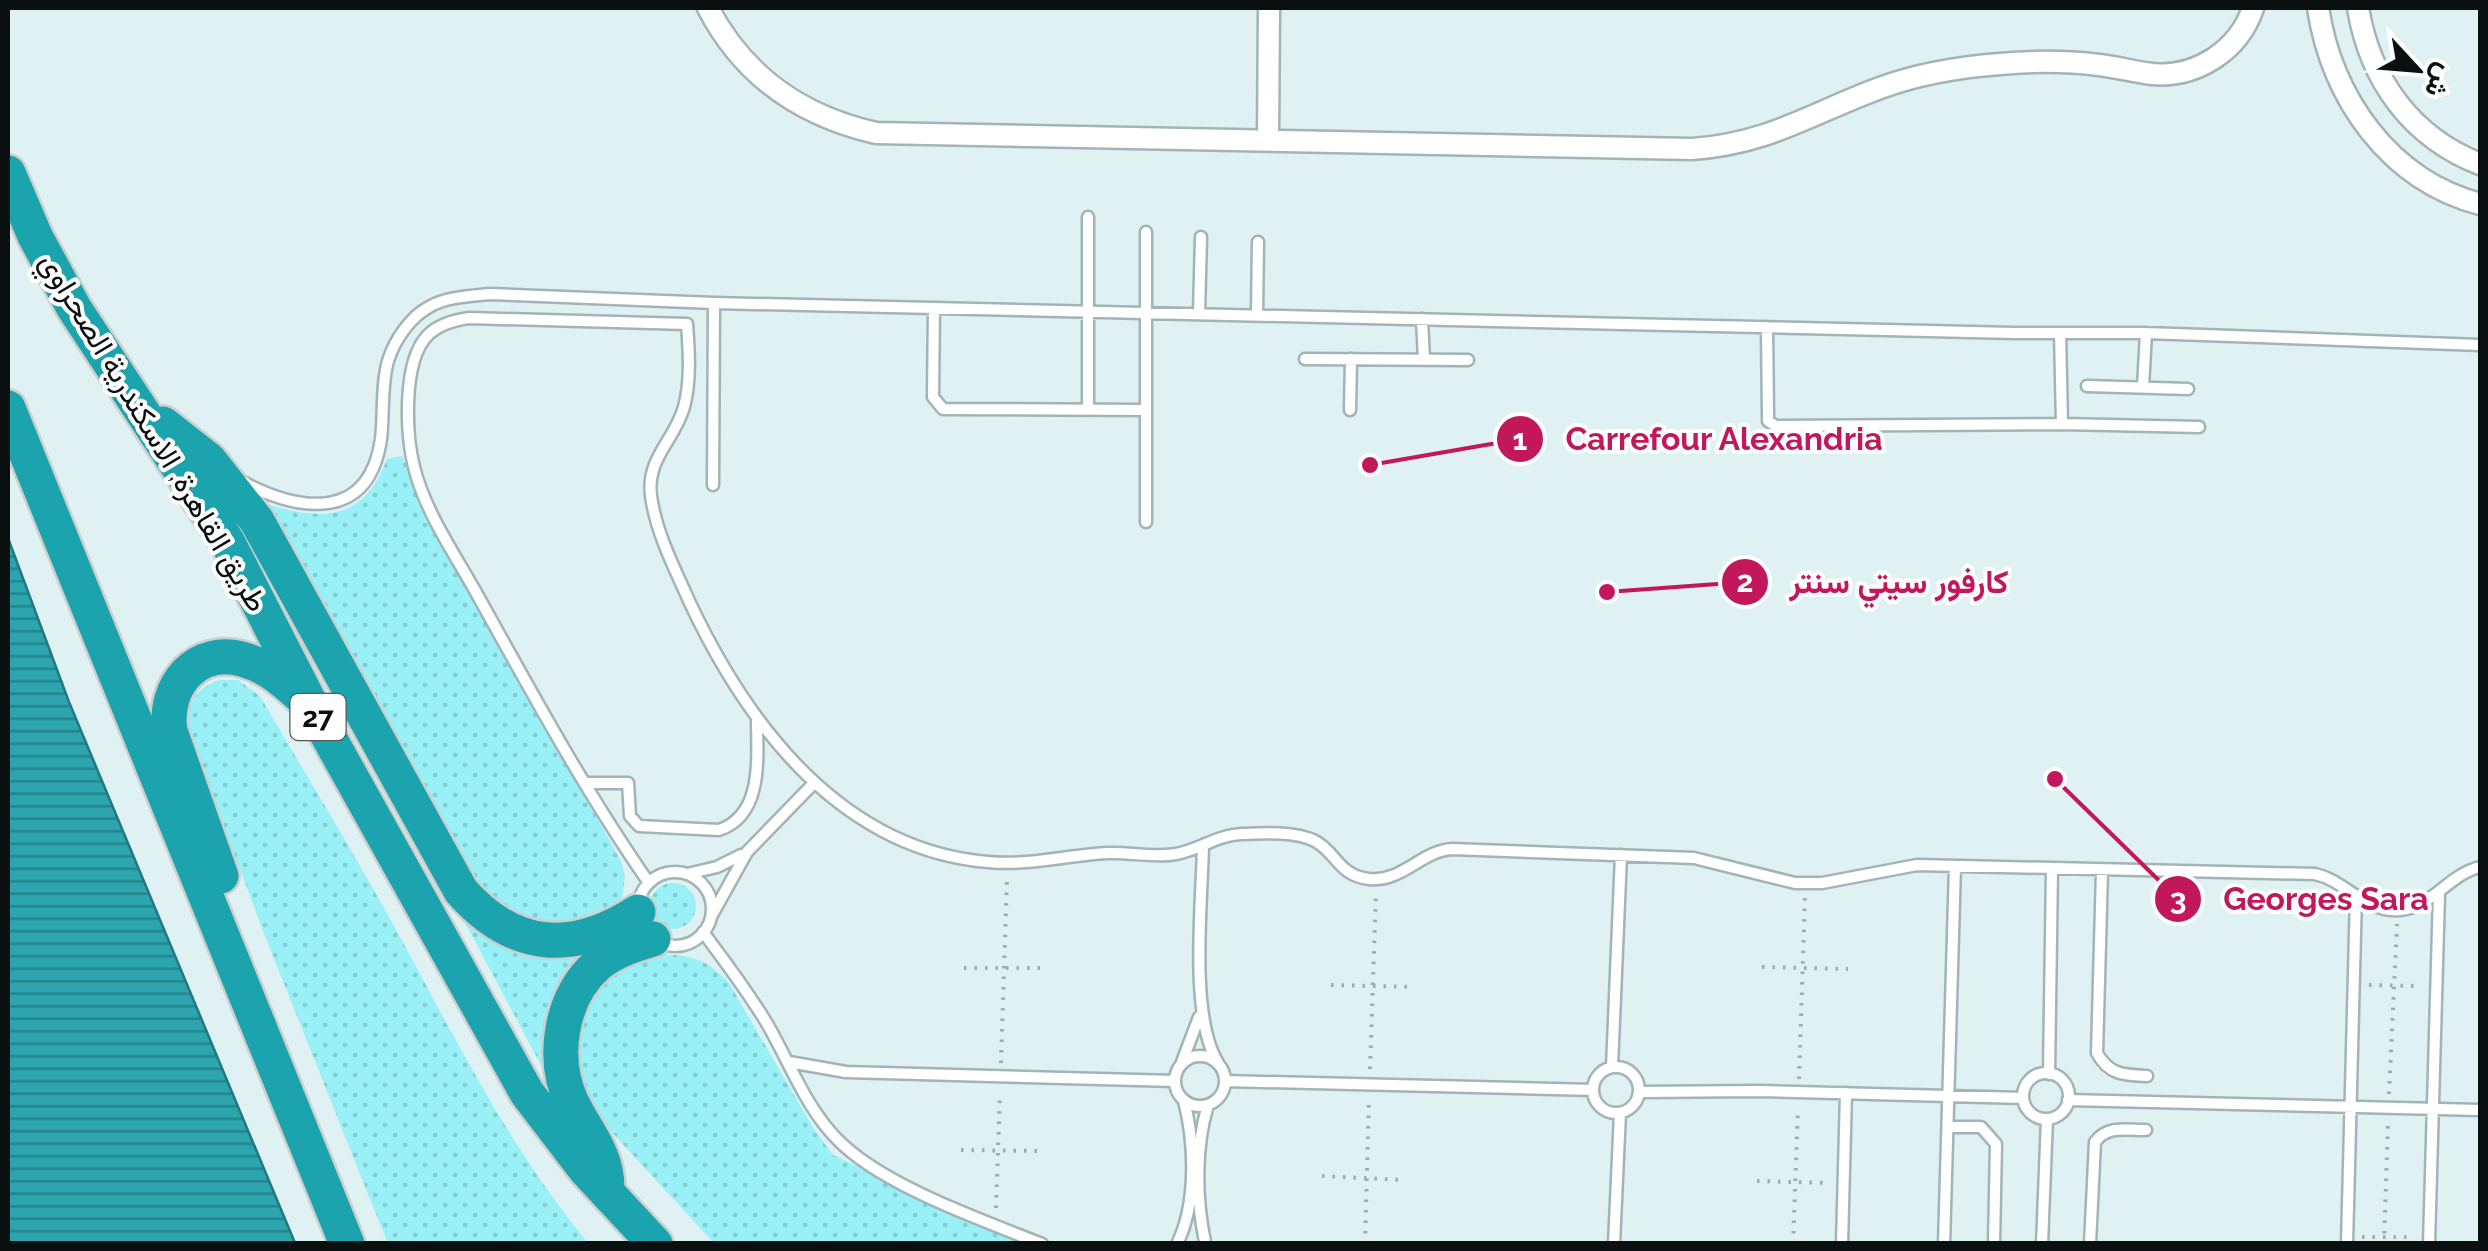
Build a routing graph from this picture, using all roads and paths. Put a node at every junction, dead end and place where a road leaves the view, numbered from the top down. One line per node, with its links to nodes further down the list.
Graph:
1 (708, 8): 6 (street)
2 (1269, 8): 6 (street)
3 (2253, 8): 6 (street)
4 (2318, 8): 9 (street)
5 (2358, 8): 7 (street)
6 (1268, 140)
7 (2480, 164)
8 (8, 173): 35 (highway, طريق القاهرة, الاسكندرية الصحراوي / 27)
9 (2480, 204)
10 (1088, 217): 17 (lane)
11 (1146, 232): 18 (lane)
12 (1200, 237): 19 (lane)
13 (1258, 242): 20 (lane)
14 (684, 301): 15 (lane); 22 (lane); 41 (lane)
15 (714, 303): 16 (lane); 42 (lane)
16 (934, 308): 17 (lane); 36 (lane)
17 (1088, 312): 18 (lane); 36 (lane)
18 (1146, 312): 19 (lane); 37 (lane)
19 (1198, 313): 20 (lane)
20 (1257, 315): 21 (lane)
21 (1422, 319): 23 (lane); 29 (lane)
22 (687, 324): 45 (lane); 47 (lane)
23 (1767, 327): 25 (lane); 39 (lane)
24 (2146, 332): 25 (lane); 26 (lane); 32 (lane)
25 (2060, 333): 39 (lane)
26 (2480, 344)
27 (1305, 358): 28 (lane)
28 (1351, 360): 29 (lane); 38 (lane)
29 (1424, 360): 30 (lane)
30 (1468, 360)
31 (2087, 386): 32 (lane)
32 (2143, 387): 33 (lane)
33 (2188, 388)
34 (8, 408): 71 (highway, 27)
35 (140, 410): 41 (highway); 44 (highway, طريق القاهرة, الاسكندرية الصحراوي / 27)
36 (1088, 410): 37 (lane)
37 (1146, 410): 43 (lane)
38 (1350, 410)
39 (2062, 424): 40 (lane)
40 (2199, 427)
41 (209, 460): 62 (highway)
42 (713, 485)
43 (1146, 522)
44 (312, 707): 71 (highway, 27); 115 (highway, طريق القاهرة, الاسكندرية الصحراوي / 27)
45 (757, 718): 46 (lane); 47 (lane)
46 (814, 783): 49 (lane); 51 (lane)
47 (585, 784): 62 (lane)
48 (1202, 844): 51 (lane); 57 (lane); 78 (lane)
49 (747, 852): 56 (lane); 63 (lane)
50 (1622, 856): 57 (lane); 58 (lane); 82 (lane)
51 (1008, 863): 67 (path)
52 (1955, 866): 54 (lane); 58 (lane); 93 (lane)
53 (2480, 867): 59 (lane)
54 (2052, 870): 55 (lane); 83 (lane)
55 (2102, 871): 60 (lane); 85 (lane)
56 (686, 874): 62 (lane); 63 (lane)
57 (1377, 879): 74 (path)
58 (1805, 884): 69 (path)
59 (2438, 894): 61 (lane); 76 (lane)
60 (2356, 895): 61 (lane); 72 (lane)
61 (2397, 910): 75 (path)
62 (647, 911): 64 (lane); 115 (highway)
63 (710, 920): 64 (lane)
64 (703, 932): 79 (lane)
65 (1762, 967): 69 (path)
66 (964, 968): 67 (path)
67 (1004, 968): 68 (path); 84 (path)
68 (1048, 968)
69 (1802, 968): 70 (path); 91 (path)
70 (1848, 969)
71 (238, 980): 121 (highway, 27)
72 (2354, 985): 75 (path); 98 (lane)
73 (1331, 986): 74 (path)
74 (1373, 986): 77 (path); 88 (path)
75 (2394, 986): 76 (path); 99 (path)
76 (2437, 986): 100 (lane)
77 (1414, 987)
78 (1201, 1011): 80 (lane); 81 (lane)
79 (789, 1062): 84 (lane); 116 (lane)
80 (1218, 1063): 81 (lane); 87 (lane)
81 (1182, 1064): 86 (lane)
82 (1612, 1067): 89 (lane); 90 (lane)
83 (2048, 1074): 94 (lane); 96 (lane)
84 (1000, 1076): 86 (lane); 107 (path)
85 (2147, 1076)
86 (1175, 1081): 95 (lane)
87 (1225, 1081): 88 (lane); 97 (lane)
88 (1369, 1084): 89 (lane); 110 (path)
89 (1593, 1090): 102 (lane)
90 (1640, 1092): 91 (lane); 102 (lane)
91 (1798, 1092): 92 (lane); 113 (path)
92 (1846, 1093): 93 (lane); 114 (lane)
93 (1950, 1098): 94 (lane); 104 (lane)
94 (2023, 1098): 103 (lane)
95 (1183, 1100): 97 (lane); 124 (lane)
96 (2068, 1100): 98 (lane); 103 (lane)
97 (1208, 1105): 120 (lane)
98 (2351, 1107): 99 (lane); 117 (lane)
99 (2388, 1108): 100 (lane); 118 (path)
100 (2435, 1109): 101 (lane); 119 (lane)
101 (2480, 1110)
102 (1620, 1113): 126 (lane)
103 (2047, 1119): 131 (lane)
104 (1949, 1127): 129 (lane); 130 (lane)
105 (2146, 1130): 132 (lane)
106 (961, 1150): 107 (path)
107 (998, 1150): 108 (path); 116 (path)
108 (1044, 1150)
109 (1322, 1176): 110 (path)
110 (1366, 1178): 111 (path); 125 (path)
111 (1405, 1180)
112 (1756, 1182): 113 (path)
113 (1795, 1182): 114 (path); 127 (path)
114 (1844, 1183): 128 (lane)
115 (607, 1194): 122 (highway, طريق القاهرة, الاسكندرية الصحراوي / 27)
116 (995, 1224): 123 (lane)
117 (2347, 1240): 118 (path)
118 (2384, 1240): 119 (path)
119 (2429, 1240)
120 (1206, 1243): 124 (lane)
121 (346, 1244)
122 (656, 1244)
123 (1042, 1244)
124 (1180, 1244)
125 (1365, 1244)
126 (1614, 1244)
127 (1794, 1244)
128 (1842, 1244)
129 (1944, 1244)
130 (1994, 1244)
131 (2042, 1244)
132 (2090, 1244)

